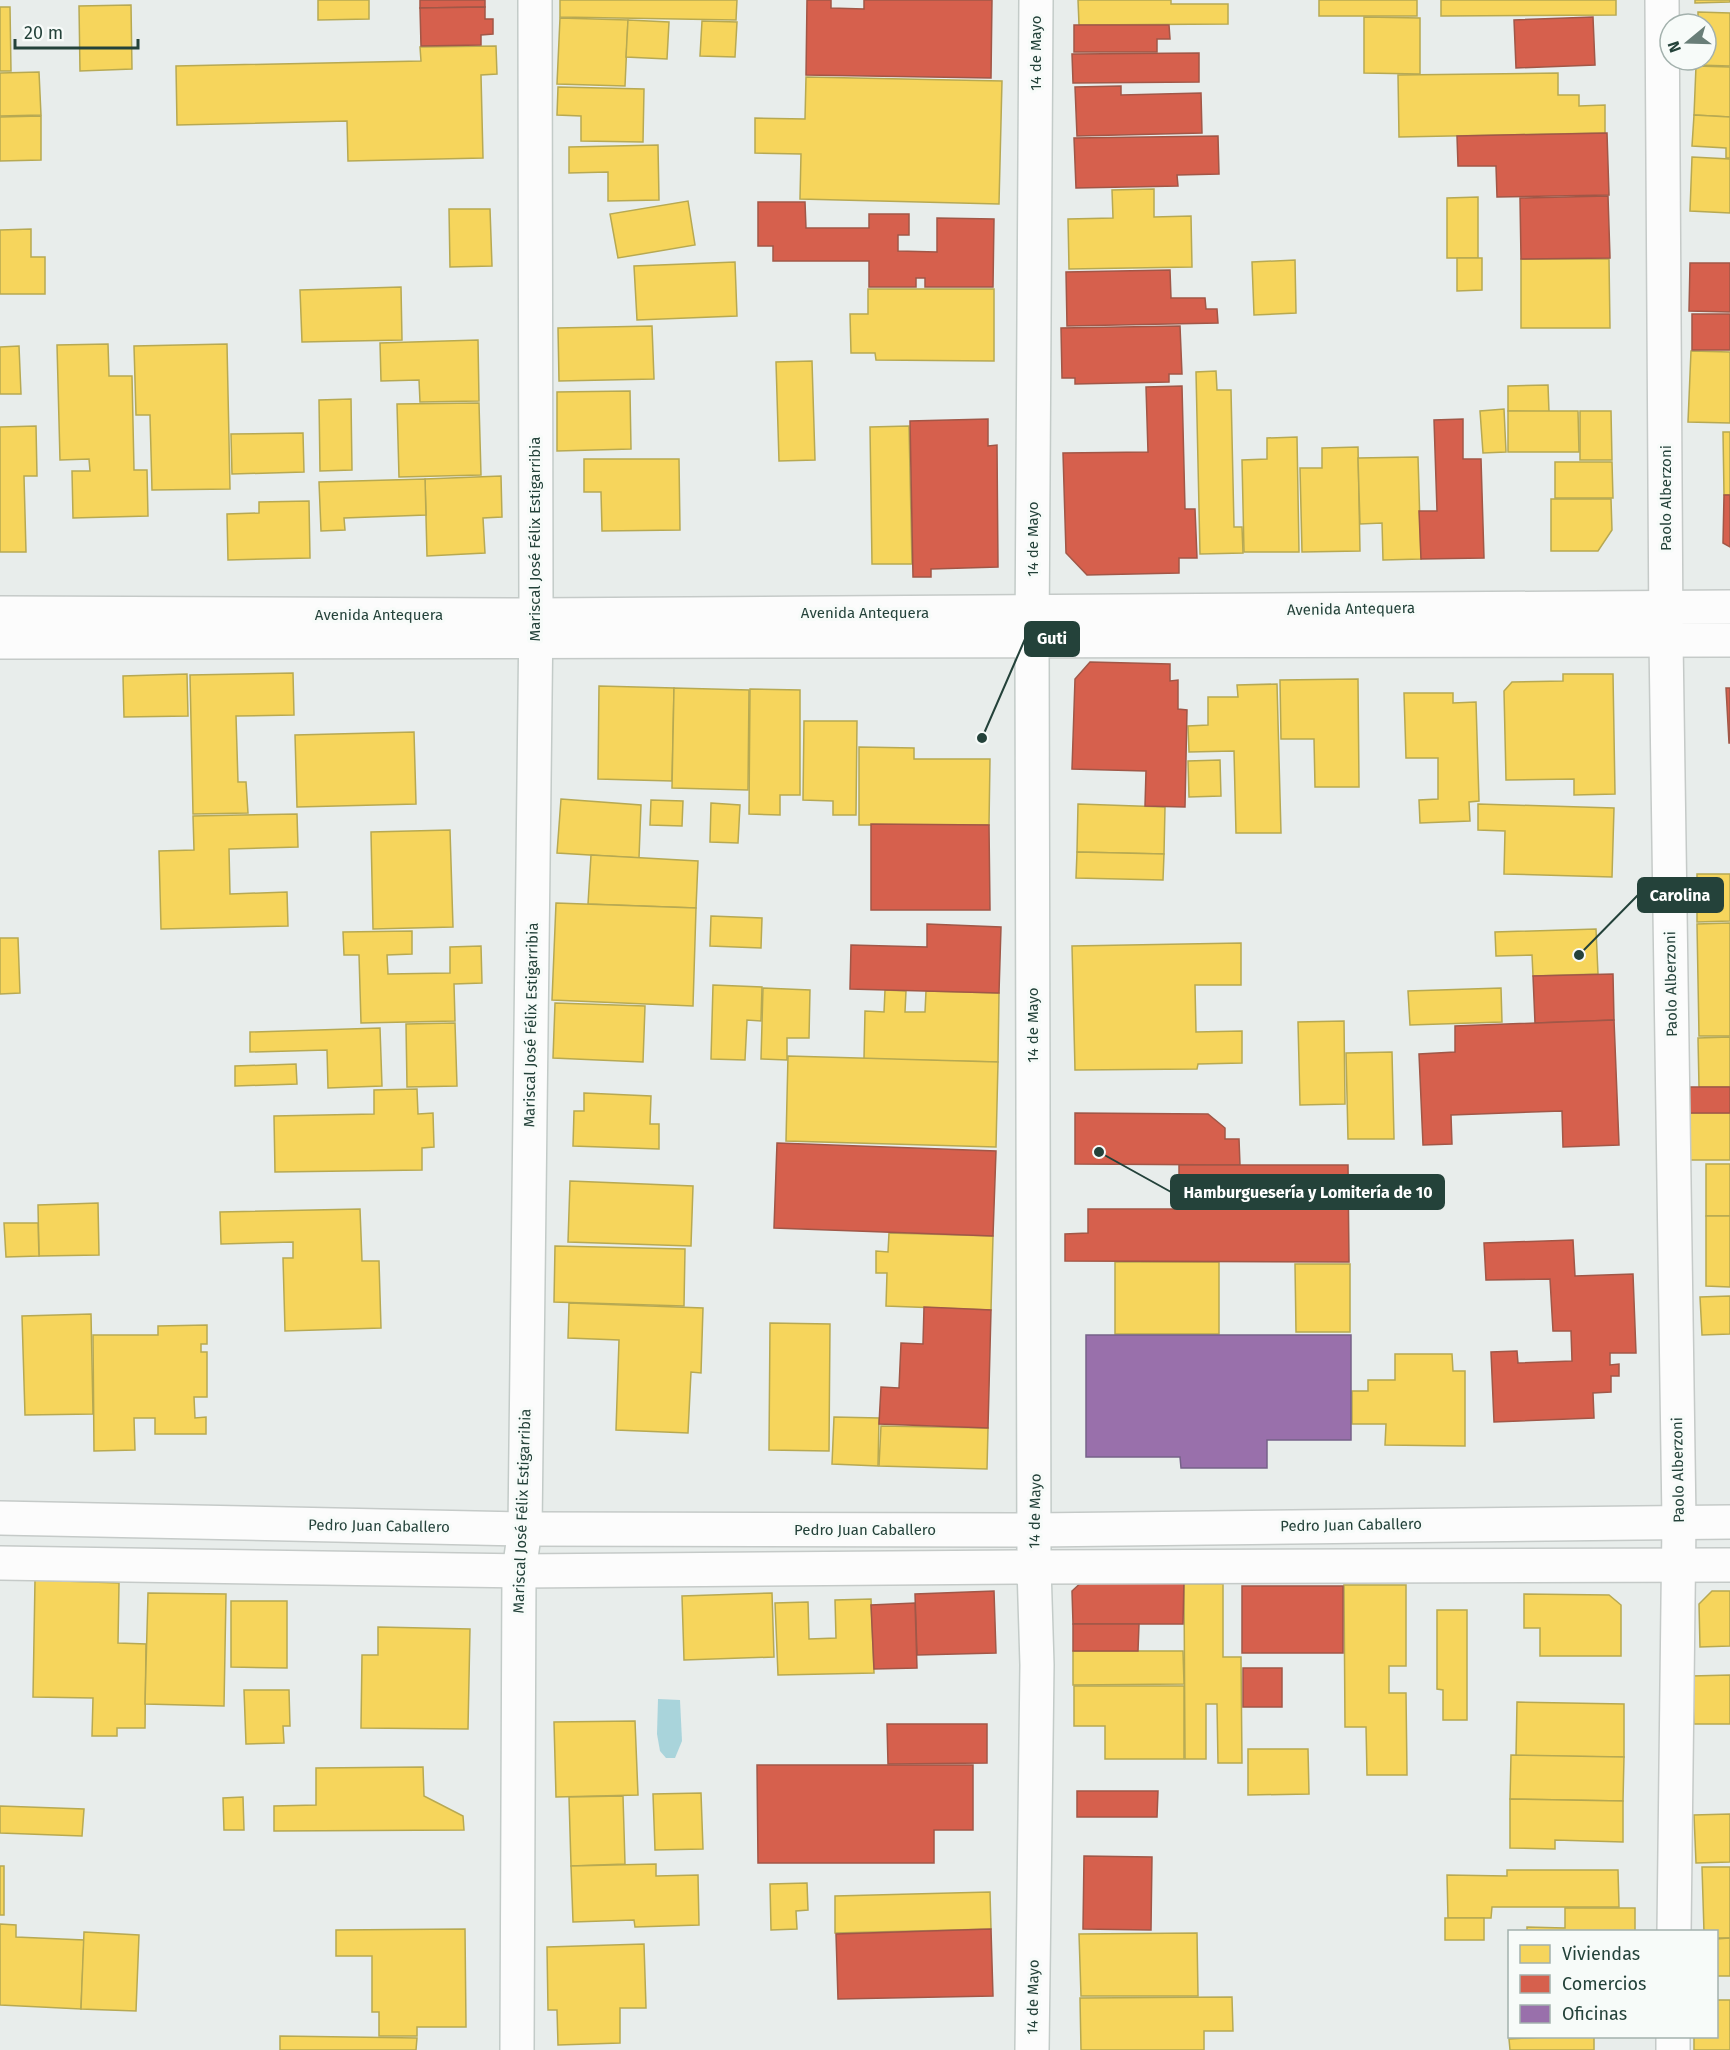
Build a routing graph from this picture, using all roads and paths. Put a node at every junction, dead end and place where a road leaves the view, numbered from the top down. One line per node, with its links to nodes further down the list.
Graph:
1 (535, 0): 8 (street, Mariscal José Félix Estigarribia)
2 (1036, 0): 7 (street, 14 de Mayo)
3 (1662, 0): 4 (street, Paolo Alberzoni)
4 (1666, 606): 5 (street, Avenida Antequera); 7 (street, Avenida Antequera); 9 (street, Paolo Alberzoni)
5 (1730, 607)
6 (0, 613): 8 (street, Avenida Antequera)
7 (1033, 625): 8 (street, Avenida Antequera); 9 (street, Avenida Antequera); 16 (street, 14 de Mayo)
8 (535, 627): 11 (street, Avenida Antequera); 15 (street, Mariscal José Félix Estigarribia)
9 (1666, 640): 10 (street, Avenida Antequera); 13 (street, Paolo Alberzoni)
10 (1730, 640)
11 (0, 642)
12 (0, 1518): 15 (street, Pedro Juan Caballero)
13 (1679, 1521): 14 (street, Pedro Juan Caballero); 16 (street, Pedro Juan Caballero); 18 (street, Paolo Alberzoni)
14 (1730, 1522)
15 (525, 1529): 16 (street, Pedro Juan Caballero); 21 (street, Mariscal José Félix Estigarribia)
16 (1034, 1530): 20 (street, 14 de Mayo)
17 (0, 1563): 21 (street)
18 (1679, 1564): 19 (street); 20 (street); 22 (street, Paolo Alberzoni)
19 (1730, 1565)
20 (1034, 1567): 21 (street); 24 (street, 14 de Mayo)
21 (519, 1571): 23 (street, Mariscal José Félix Estigarribia)
22 (1674, 1930)
23 (517, 2050)
24 (1032, 2050)

